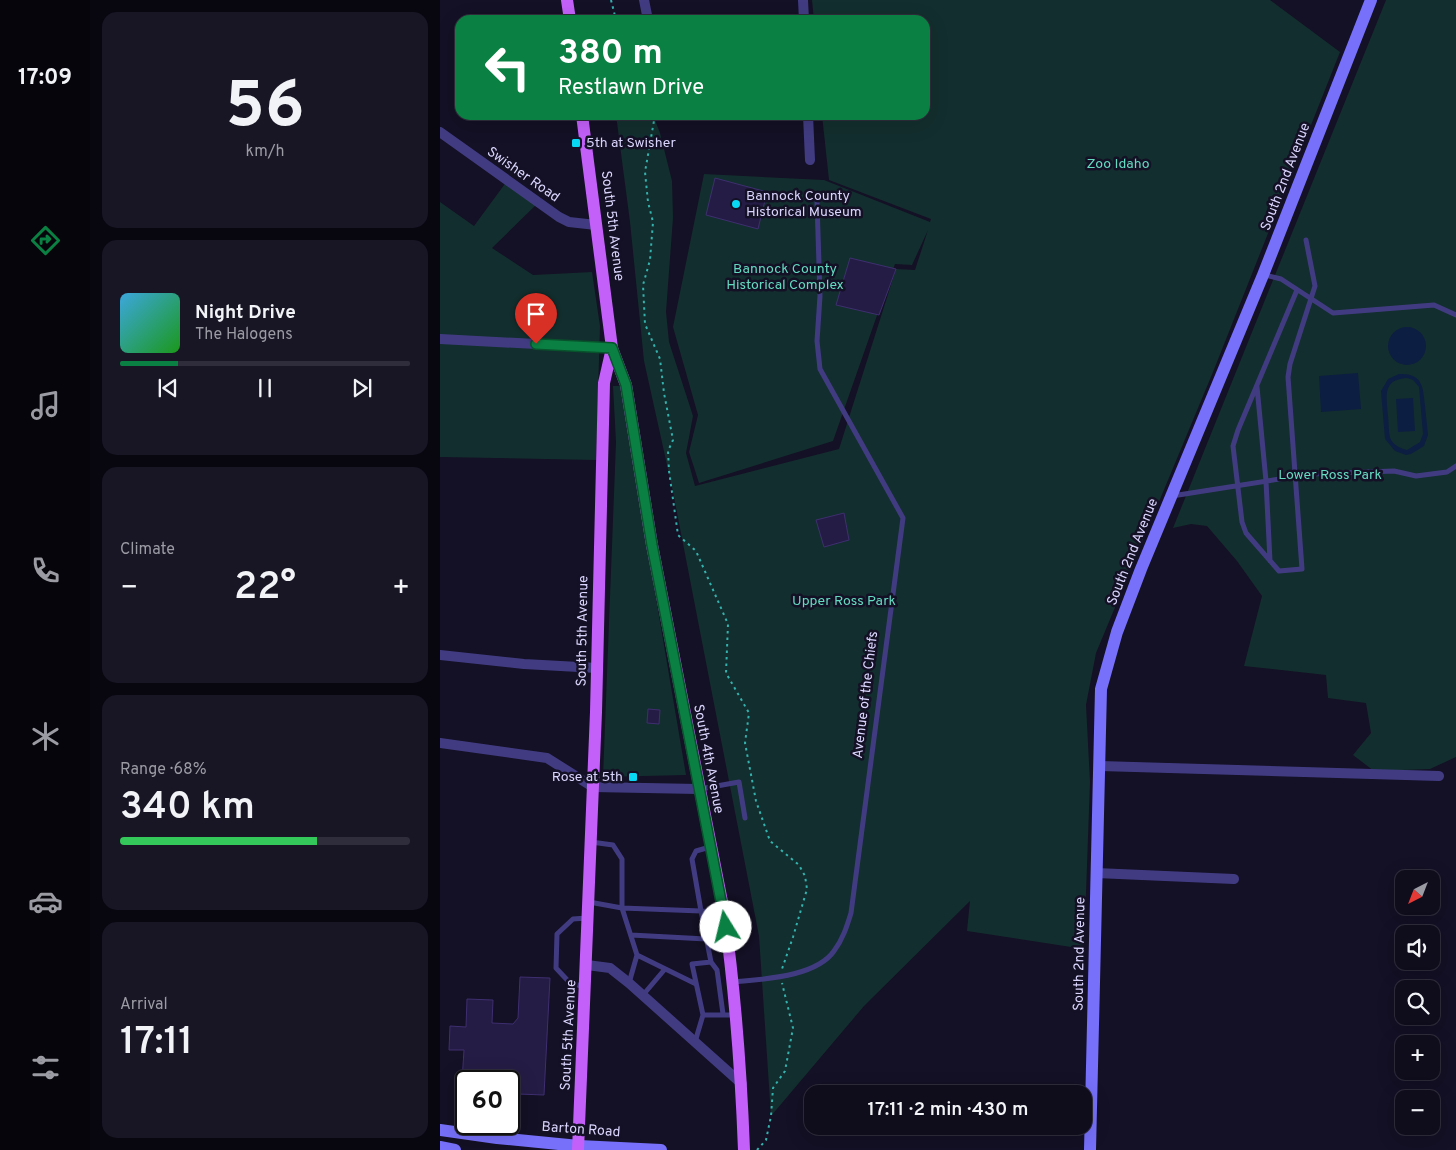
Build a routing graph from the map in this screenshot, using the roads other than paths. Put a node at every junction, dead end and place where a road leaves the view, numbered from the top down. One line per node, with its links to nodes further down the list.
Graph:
1 (567, 0): 5 (main road)
2 (644, 0): 6 (street)
3 (803, 0): 7 (street)
4 (1371, 0): 15 (street, South 2nd Avenue)
5 (569, 15)
6 (647, 15)
7 (804, 15)
8 (583, 120): 13 (main road, South 5th Avenue)
9 (808, 120): 11 (street)
10 (440, 132): 13 (street, Swisher Road)
11 (810, 160)
12 (818, 202): 52 (lane, Avenue of the Chiefs)
13 (596, 225): 20 (main road, South 5th Avenue)
14 (1306, 240): 17 (lane)
15 (1263, 274): 16 (lane); 26 (street, South 2nd Avenue)
16 (1296, 290): 17 (lane); 21 (lane)
17 (1311, 300): 18 (lane); 23 (lane)
18 (1456, 315)
19 (440, 339): 20 (street)
20 (612, 348): 29 (main road, South 5th Avenue); 34 (main road, South 4th Avenue)
21 (1257, 384): 24 (lane); 25 (lane)
22 (1456, 466): 23 (lane)
23 (1295, 476): 24 (lane); 27 (lane)
24 (1266, 481): 25 (lane); 27 (lane)
25 (1237, 485): 26 (lane); 27 (lane)
26 (1172, 496): 31 (street, South 2nd Avenue)
27 (1270, 561)
28 (440, 654): 29 (street)
29 (596, 668): 33 (main road, South 5th Avenue)
30 (440, 743): 33 (street)
31 (1100, 766): 32 (street); 38 (street, South 2nd Avenue)
32 (1439, 776)
33 (593, 787): 34 (street); 36 (main road, South 5th Avenue)
34 (698, 790): 35 (lane); 37 (main road, South 4th Avenue)
35 (745, 818)
36 (591, 842): 40 (main road, South 5th Avenue); 41 (lane)
37 (710, 847): 42 (lane); 43 (main road, South 4th Avenue)
38 (1096, 873): 39 (street); 66 (street, South 2nd Avenue)
39 (1234, 878)
40 (589, 902): 41 (lane); 44 (main road, South 5th Avenue)
41 (622, 908): 42 (lane); 45 (lane)
42 (701, 912): 43 (lane); 46 (lane)
43 (724, 912): 52 (main road, South 4th Avenue)
44 (588, 918): 49 (main road, South 5th Avenue); 54 (lane)
45 (631, 935): 46 (lane); 47 (lane)
46 (706, 939): 48 (lane)
47 (637, 955): 50 (lane); 51 (lane)
48 (711, 962): 53 (lane); 56 (lane)
49 (587, 965): 51 (street); 54 (main road, South 5th Avenue)
50 (666, 969): 53 (lane); 55 (lane)
51 (629, 982): 55 (street)
52 (733, 982): 56 (main road, South 4th Avenue)
53 (696, 984): 57 (lane)
54 (586, 987): 62 (main road, South 5th Avenue)
55 (643, 995): 58 (street)
56 (730, 1014): 57 (lane); 59 (main road, South 4th Avenue)
57 (703, 1015): 58 (lane)
58 (695, 1042): 59 (street)
59 (742, 1084): 65 (main road, South 4th Avenue)
60 (440, 1130): 62 (street, Barton Road)
61 (440, 1147): 63 (street)
62 (578, 1148): 64 (street, Barton Road)
63 (455, 1150)
64 (661, 1150)
65 (744, 1150)
66 (1090, 1150)

